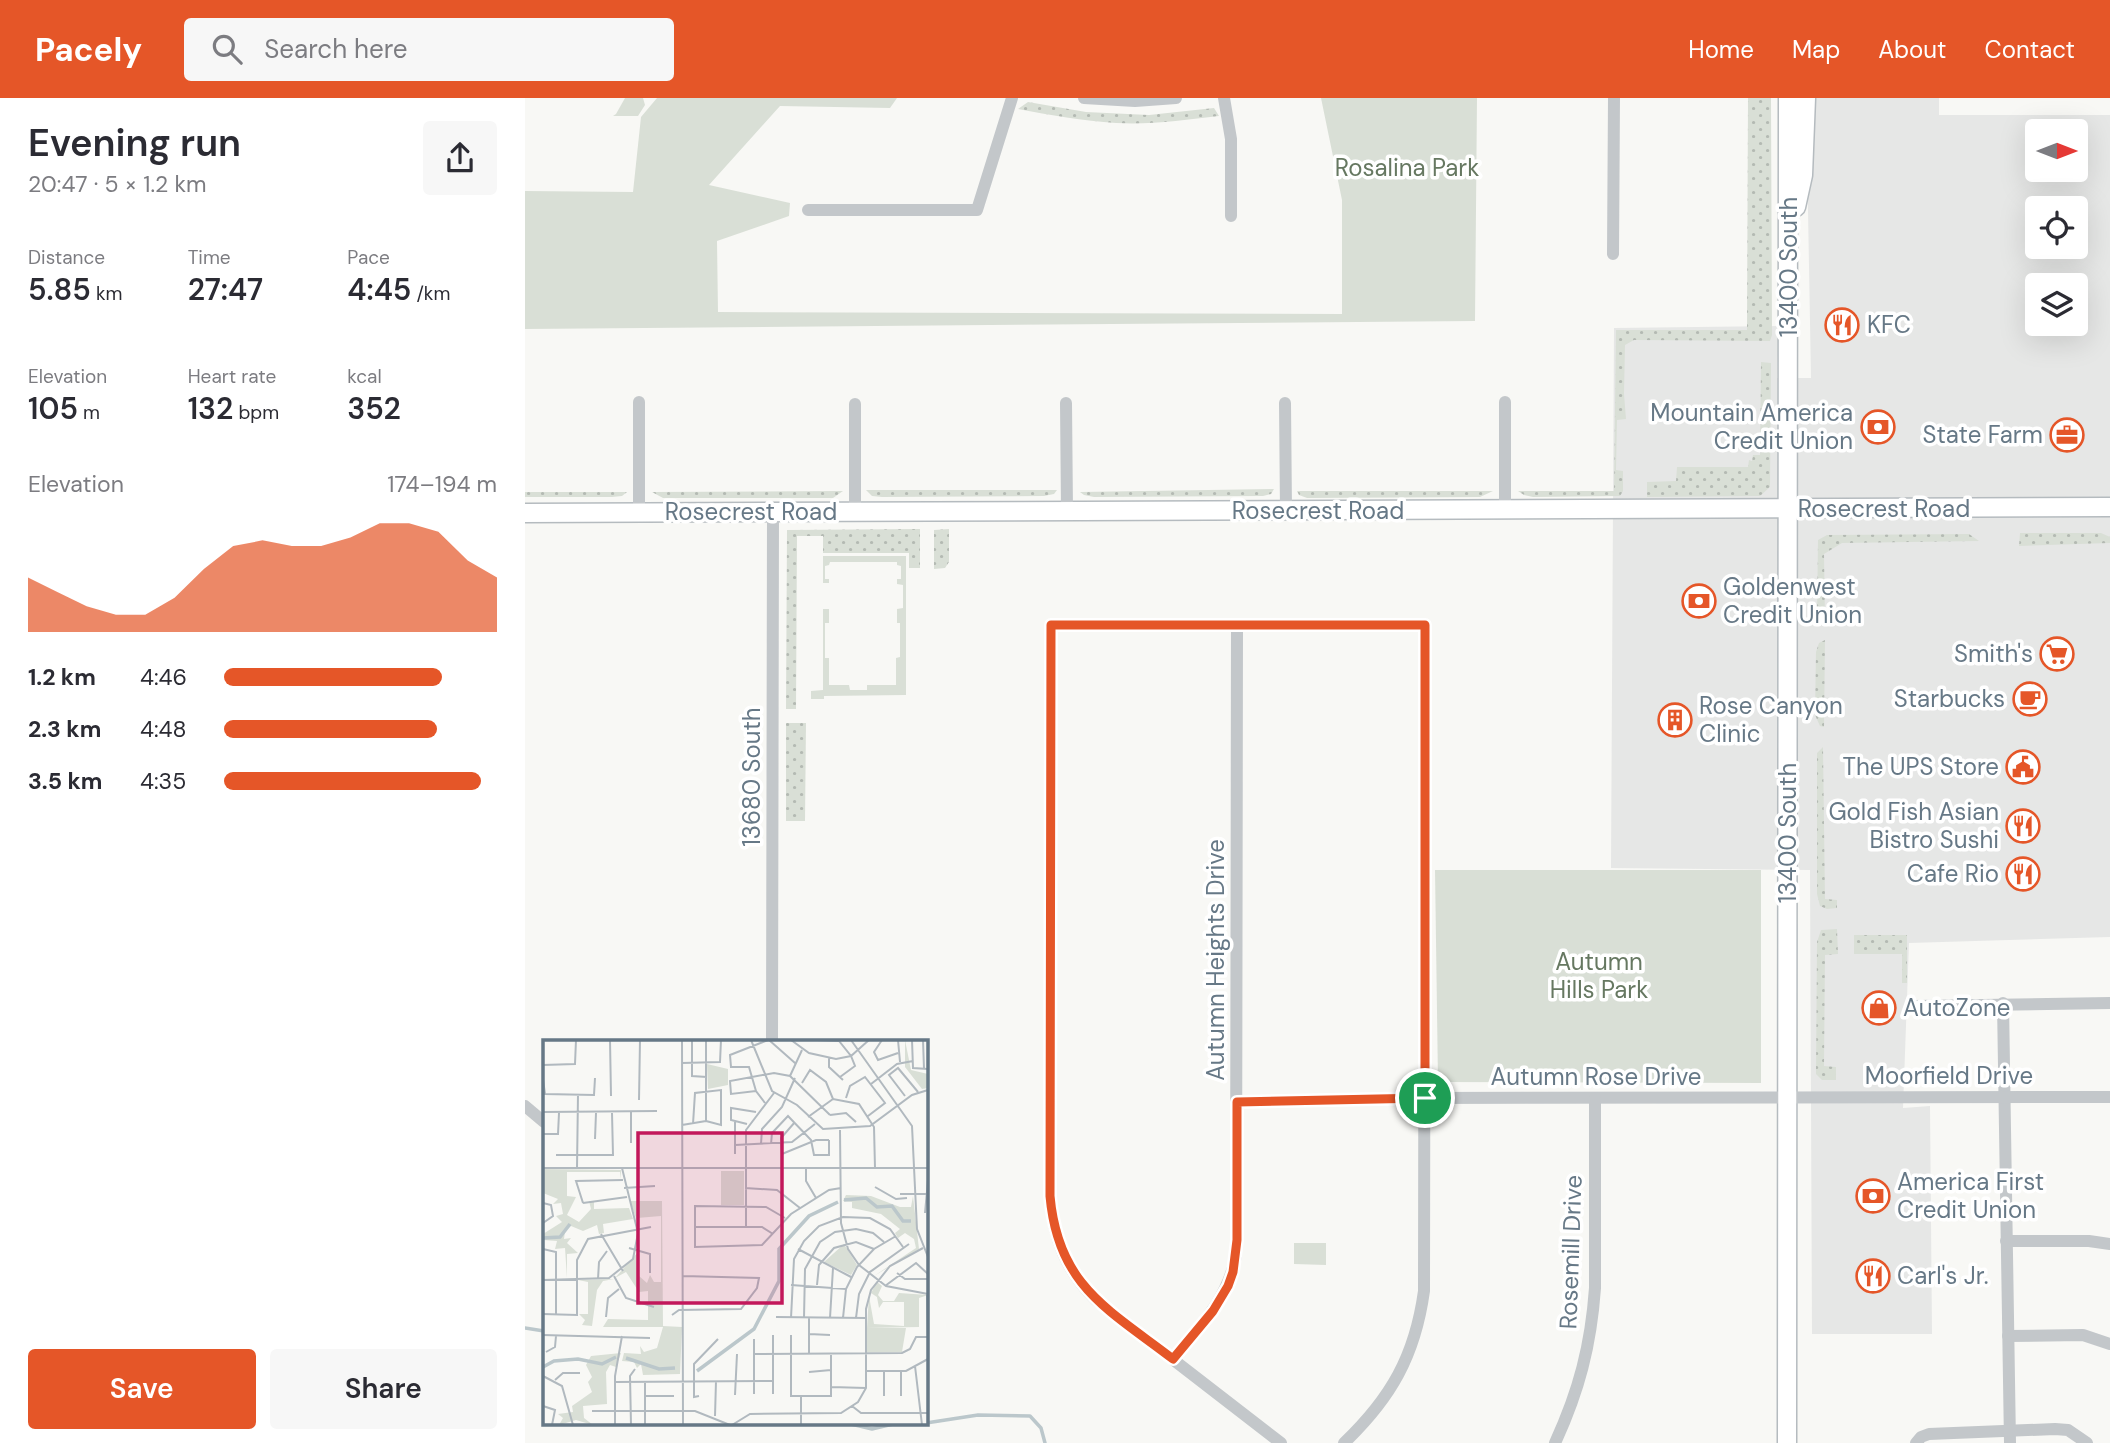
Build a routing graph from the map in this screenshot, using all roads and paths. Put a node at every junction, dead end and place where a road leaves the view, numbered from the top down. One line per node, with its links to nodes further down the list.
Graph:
1 (1012, 98): 8 (street)
2 (1084, 98): 3 (street)
3 (1176, 98)
4 (1224, 98): 9 (street)
5 (1614, 98): 11 (street)
6 (1788, 98): 10 (main road, 13400 South)
7 (1806, 98): 10 (main road)
8 (808, 210)
9 (1231, 216)
10 (1789, 242): 19 (main road, 13400 South)
11 (1613, 254)
12 (639, 402): 22 (street)
13 (1066, 402): 20 (street)
14 (1505, 402): 18 (street)
15 (1286, 403): 21 (street)
16 (855, 404): 24 (street)
17 (2110, 508): 19 (main road, Rosecrest Road)
18 (1505, 510): 19 (main road, Rosecrest Road); 21 (main road, Rosecrest Road)
19 (1789, 510): 31 (main road, 13400 South)
20 (1067, 511): 21 (main road, Rosecrest Road); 24 (main road, Rosecrest Road)
21 (1286, 511)
22 (639, 512): 23 (main road, Rosecrest Road); 25 (main road, Rosecrest Road)
23 (773, 512): 24 (main road, Rosecrest Road); 30 (street, 13680 South)
24 (855, 512)
25 (525, 513)
26 (1237, 625): 34 (street); 36 (street, Autumn Heights Drive); 43 (street)
27 (2003, 1003): 28 (street); 29 (street); 32 (street)
28 (2110, 1003)
29 (1914, 1006)
30 (772, 1040)
31 (1788, 1097): 32 (street, Moorfield Drive); 35 (street, Autumn Rose Drive); 48 (main road, 13400 South)
32 (2004, 1097): 33 (street, Moorfield Drive); 39 (street)
33 (2110, 1097)
34 (1425, 1098): 35 (street, Autumn Rose Drive); 36 (street, Autumn Rose Drive); 46 (street)
35 (1595, 1098): 47 (street, Rosemill Drive)
36 (1237, 1102): 43 (street, Autumn Heights Drive)
37 (525, 1107): 38 (street)
38 (543, 1121)
39 (2006, 1241): 40 (street); 41 (street)
40 (2110, 1244)
41 (2008, 1336): 42 (street); 44 (street)
42 (2110, 1344)
43 (1173, 1359): 45 (street)
44 (2009, 1437): 49 (street); 50 (street)
45 (1281, 1443)
46 (1344, 1443)
47 (1555, 1443)
48 (1787, 1443)
49 (1916, 1443)
50 (2087, 1443)

